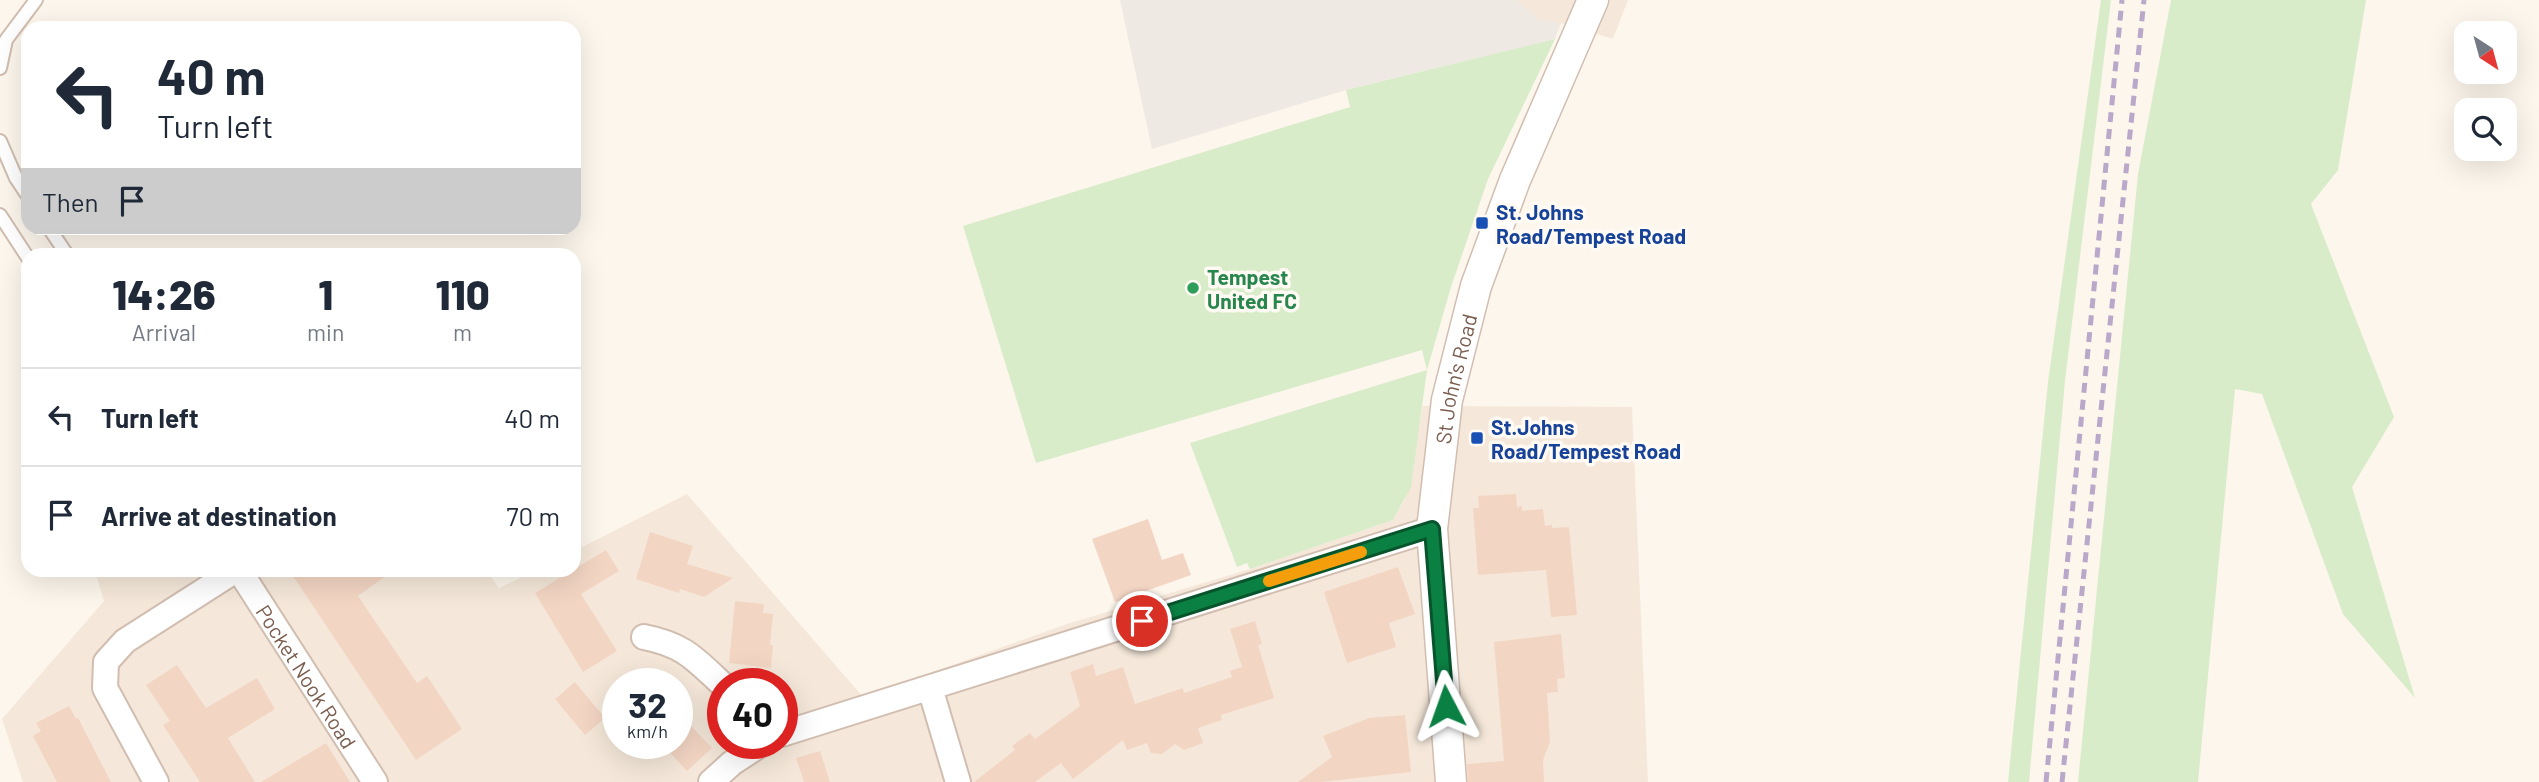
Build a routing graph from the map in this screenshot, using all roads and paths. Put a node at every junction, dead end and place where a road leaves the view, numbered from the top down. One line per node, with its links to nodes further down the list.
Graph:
1 (36, 0): 3 (lane)
2 (1593, 0): 8 (street, St John's Road)
3 (0, 68)
4 (0, 141): 5 (lane)
5 (21, 186)
6 (0, 215): 7 (lane)
7 (21, 248)
8 (1432, 529): 13 (street); 20 (street, St John's Road)
9 (226, 577): 16 (street)
10 (242, 577): 17 (street, Pocket Nook Road)
11 (644, 637): 12 (street)
12 (707, 670)
13 (930, 688): 14 (street); 19 (street)
14 (798, 729)
15 (739, 759): 18 (street)
16 (156, 782)
17 (375, 782)
18 (711, 782)
19 (958, 782)
20 (1451, 782)

